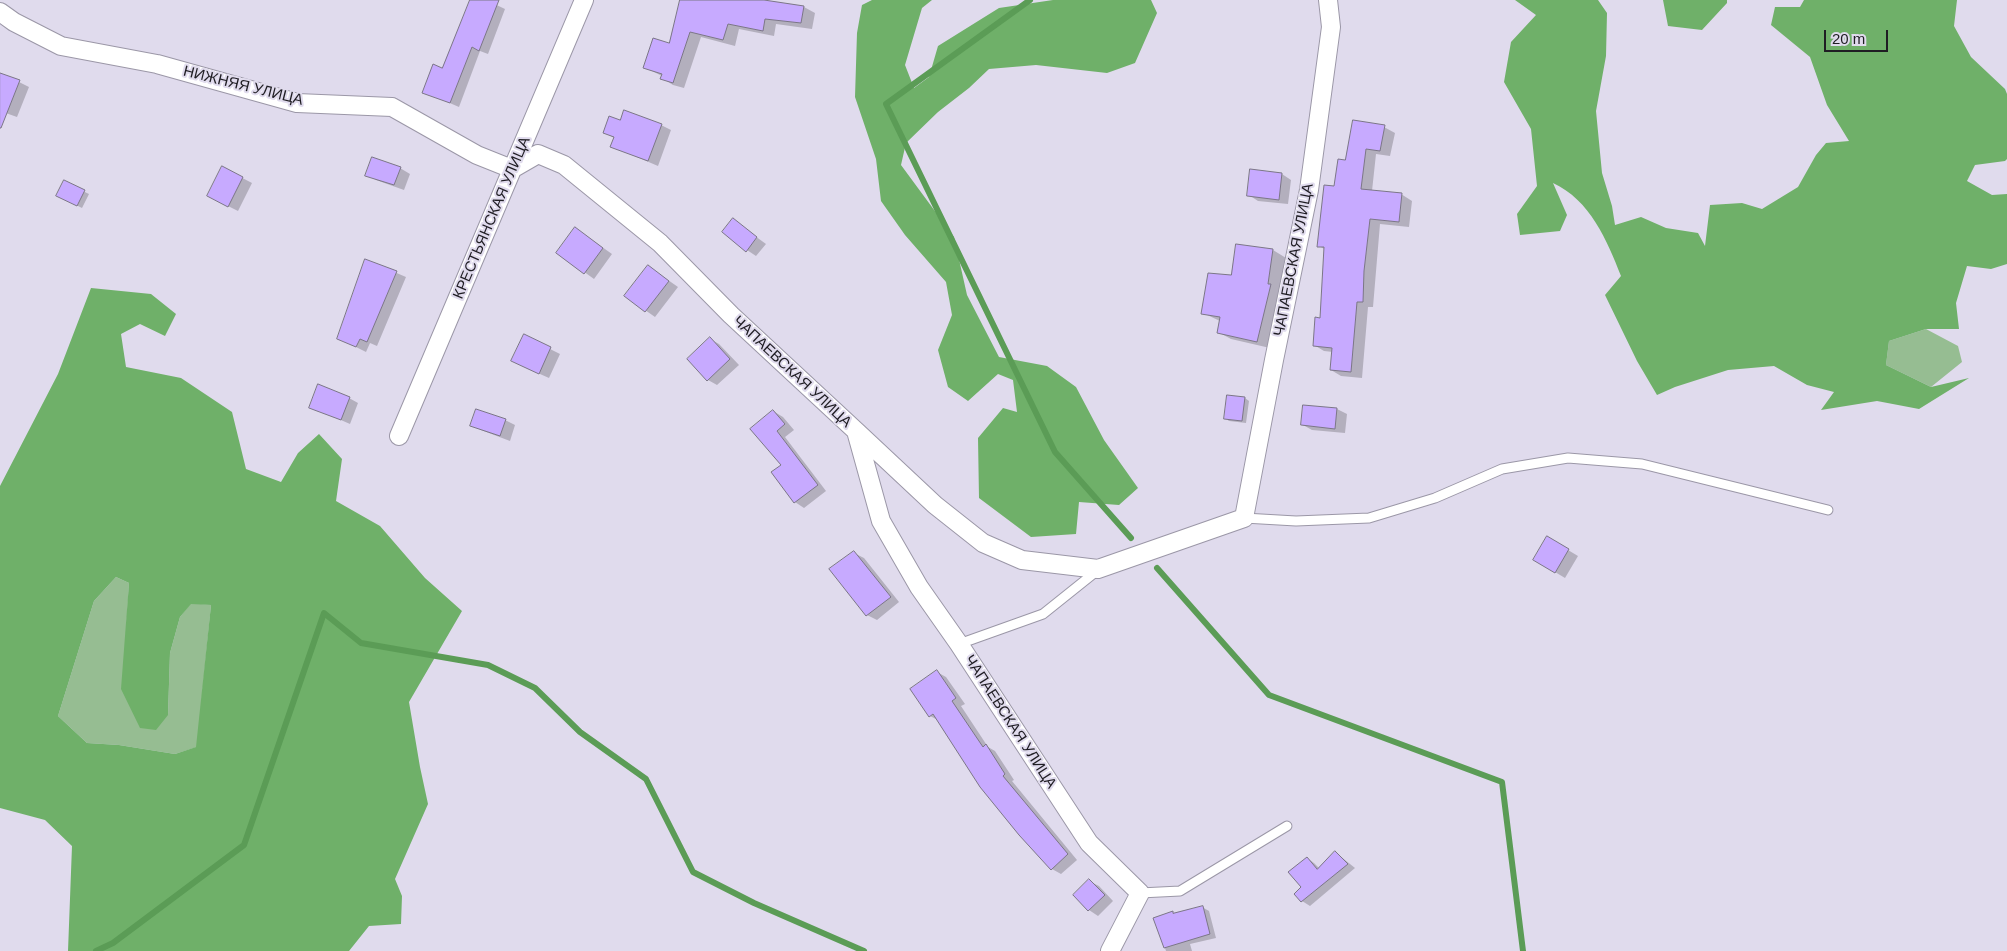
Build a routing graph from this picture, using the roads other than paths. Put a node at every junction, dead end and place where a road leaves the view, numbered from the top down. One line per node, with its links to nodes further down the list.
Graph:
1 (584, 0): 4 (street, КРЕСТЬЯНСКАЯ УЛИЦА)
2 (1328, 0): 8 (street, ЧАПАЕВСКАЯ УЛИЦА)
3 (0, 12): 4 (street, НИЖНЯЯ УЛИЦА)
4 (512, 169): 5 (street, ЧАПАЕВСКАЯ УЛИЦА); 6 (street, КРЕСТЬЯНСКАЯ УЛИЦА)
5 (856, 431): 9 (street); 10 (street, ЧАПАЕВСКАЯ УЛИЦА)
6 (399, 436)
7 (1828, 510): 8 (lane)
8 (1244, 518): 9 (street)
9 (1098, 570): 10 (lane)
10 (959, 644): 12 (street, ЧАПАЕВСКАЯ УЛИЦА)
11 (1286, 826): 12 (lane)
12 (1140, 894): 13 (street)
13 (1110, 951)

